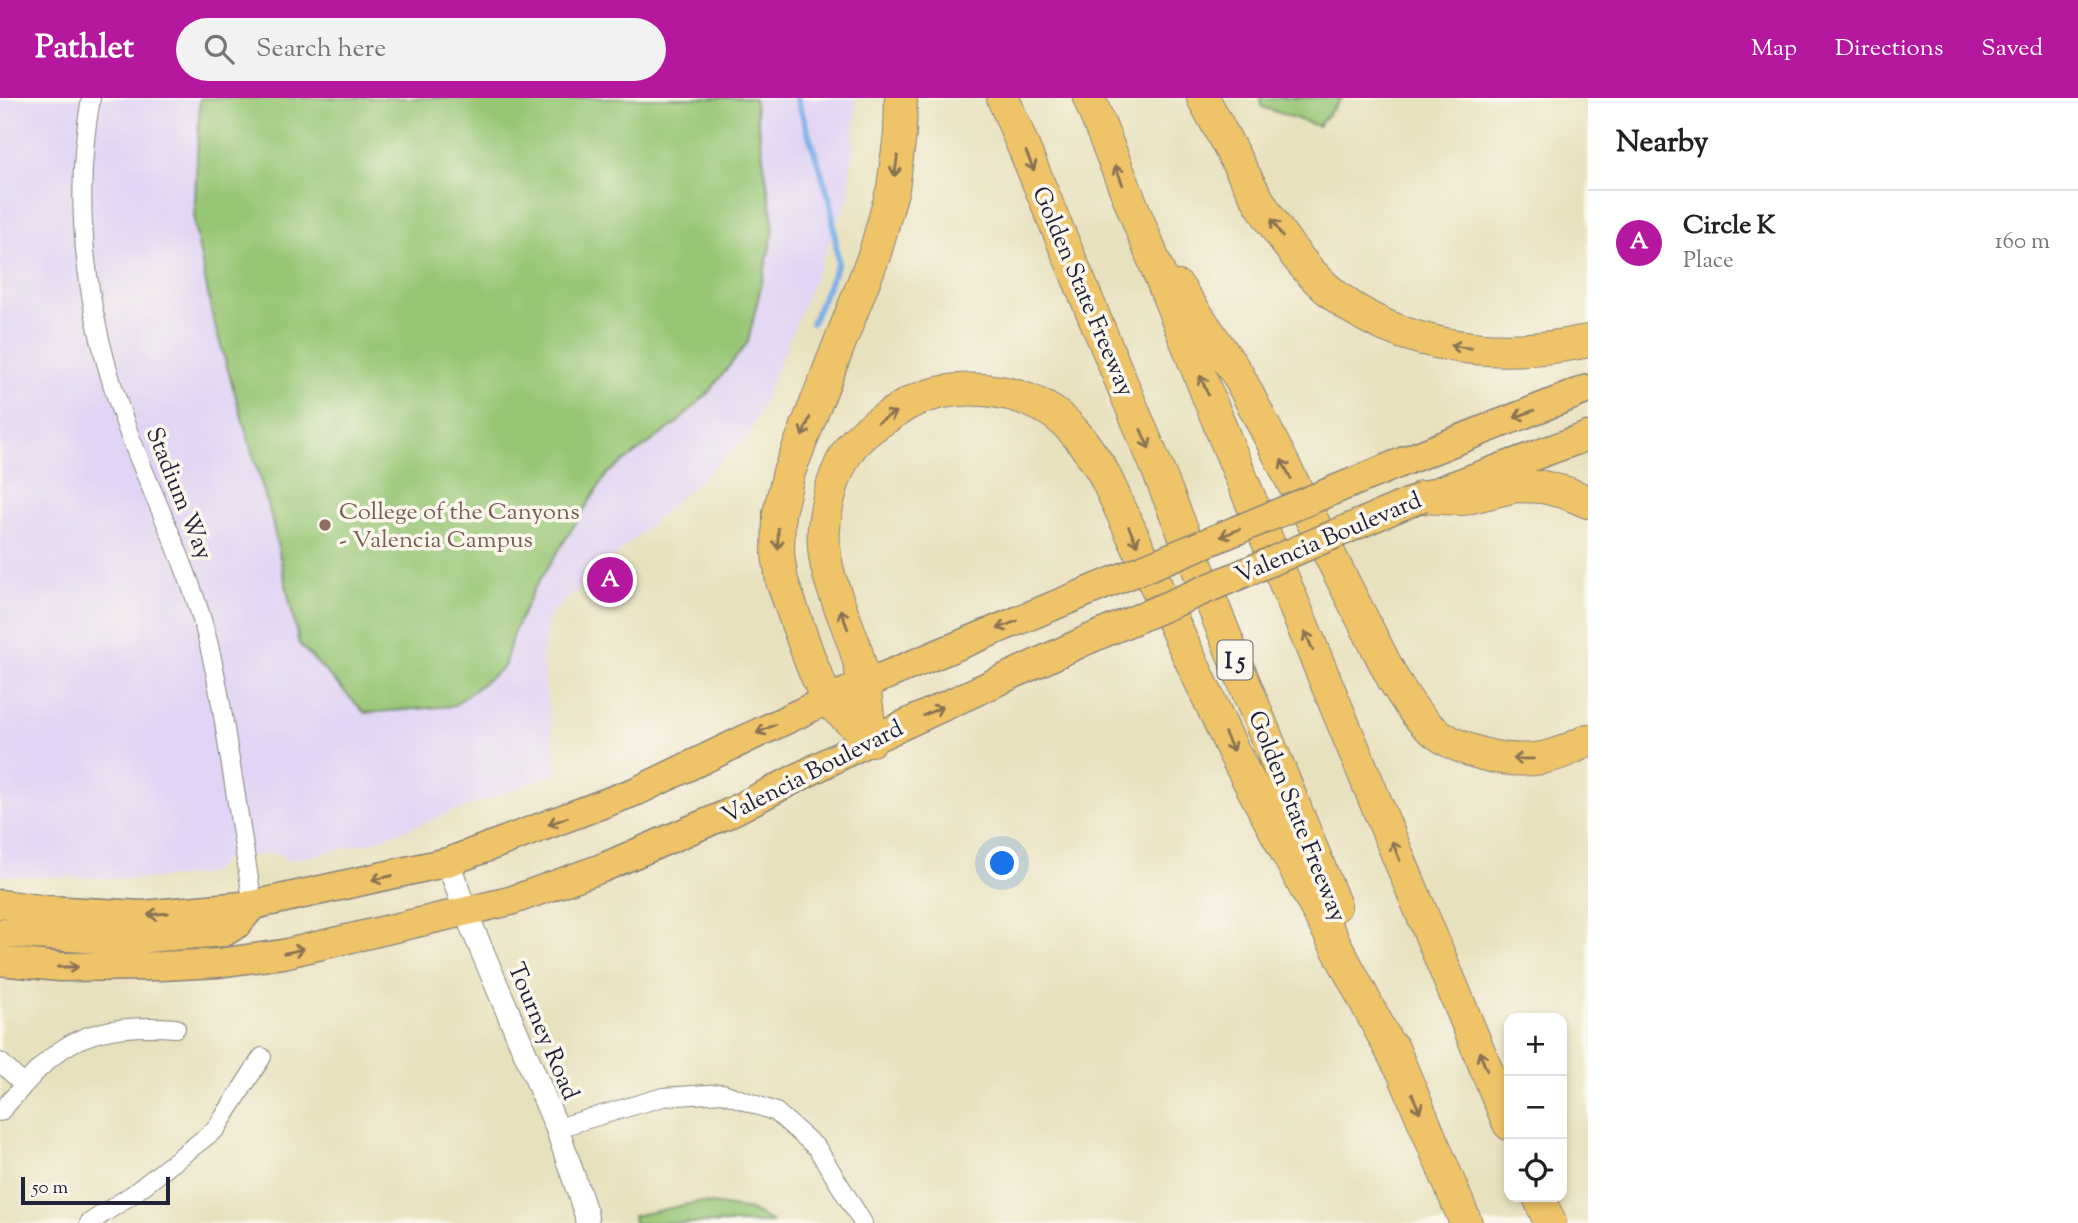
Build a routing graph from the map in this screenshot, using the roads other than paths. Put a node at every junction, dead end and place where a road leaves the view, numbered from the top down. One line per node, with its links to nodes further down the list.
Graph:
1 (91, 98): 18 (street, Stadium Way)
2 (901, 98): 13 (highway, one-way to 13)
3 (1003, 98): 25 (highway, Golden State Freeway / I 5, one-way to 25)
4 (1089, 98): 6 (highway, one-way to 4)
5 (1203, 98): 7 (highway, one-way to 5)
6 (1144, 239): 15 (highway, one-way to 6); 28 (highway, one-way to 6)
7 (1588, 341)
8 (1588, 389): 12 (main road, Valencia Boulevard, one-way to 12, bridge)
9 (1588, 436): 10 (main road, Valencia Boulevard)
10 (1422, 497): 11 (highway); 14 (main road, Valencia Boulevard, one-way to 10, bridge)
11 (1588, 502)
12 (864, 684): 13 (main road, Valencia Boulevard); 14 (highway); 25 (highway, one-way to 25)
13 (827, 700): 14 (highway); 16 (main road, Valencia Boulevard, one-way to 16)
14 (871, 740): 19 (main road, Valencia Boulevard)
15 (1588, 740)
16 (448, 862): 18 (main road, Valencia Boulevard, one-way to 18); 19 (street, Tourney Road)
17 (0, 904): 18 (main road, Valencia Boulevard, one-way to 17)
18 (253, 905): 20 (main road)
19 (466, 913): 21 (main road, Valencia Boulevard, one-way to 19); 29 (street, Tourney Road)
20 (0, 933)
21 (0, 961)
22 (176, 1028): 26 (street)
23 (262, 1058): 31 (street)
24 (0, 1062): 26 (street)
25 (1400, 1067): 34 (highway, Golden State Freeway / I 5, one-way to 34)
26 (24, 1085): 27 (street)
27 (0, 1112)
28 (1504, 1113)
29 (557, 1128): 32 (street, Tourney Road); 33 (street)
30 (1541, 1202): 35 (highway)
31 (89, 1223)
32 (587, 1223)
33 (863, 1223)
34 (1466, 1223)
35 (1550, 1223)

